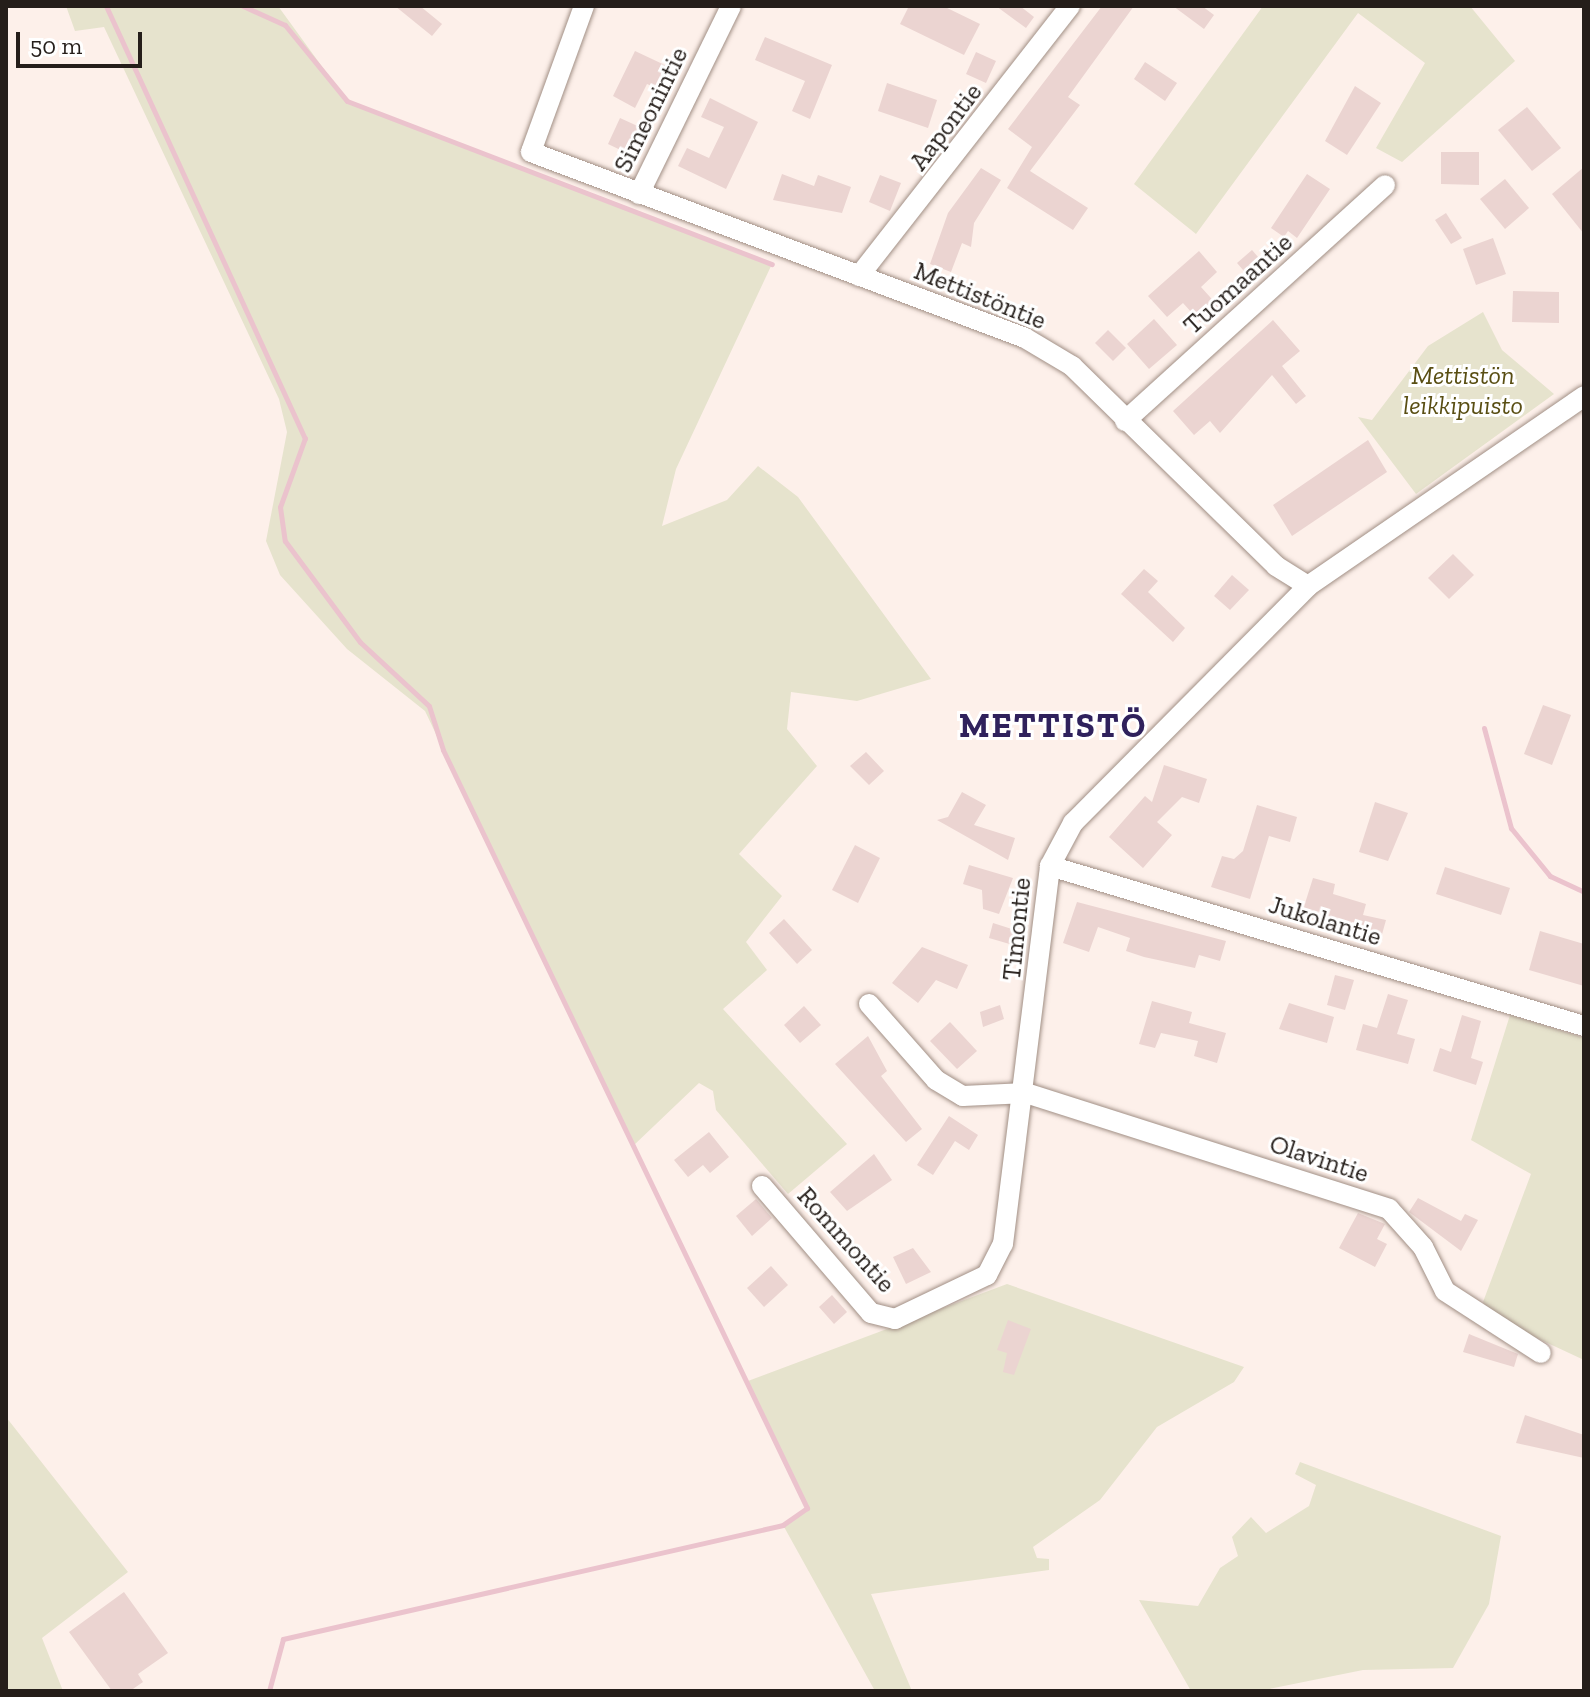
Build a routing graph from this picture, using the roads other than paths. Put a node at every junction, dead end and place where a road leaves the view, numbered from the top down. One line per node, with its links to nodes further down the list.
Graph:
1 (584, 6): 5 (street, Mettistöntie)
2 (731, 6): 5 (street, Simeonintie)
3 (1070, 6): 6 (street, Aapontie)
4 (1385, 185): 8 (street, Tuomaantie)
5 (639, 194): 6 (street, Mettistöntie)
6 (859, 276): 8 (street, Mettistöntie)
7 (1584, 396): 9 (street)
8 (1125, 421): 9 (street, Mettistöntie)
9 (1308, 586): 10 (street, Timontie)
10 (1050, 866): 12 (street, Jukolantie); 13 (street, Timontie)
11 (869, 1004): 13 (street)
12 (1584, 1026)
13 (1026, 1093): 14 (street, Rommontie); 15 (street, Olavintie)
14 (762, 1186)
15 (1541, 1353)

